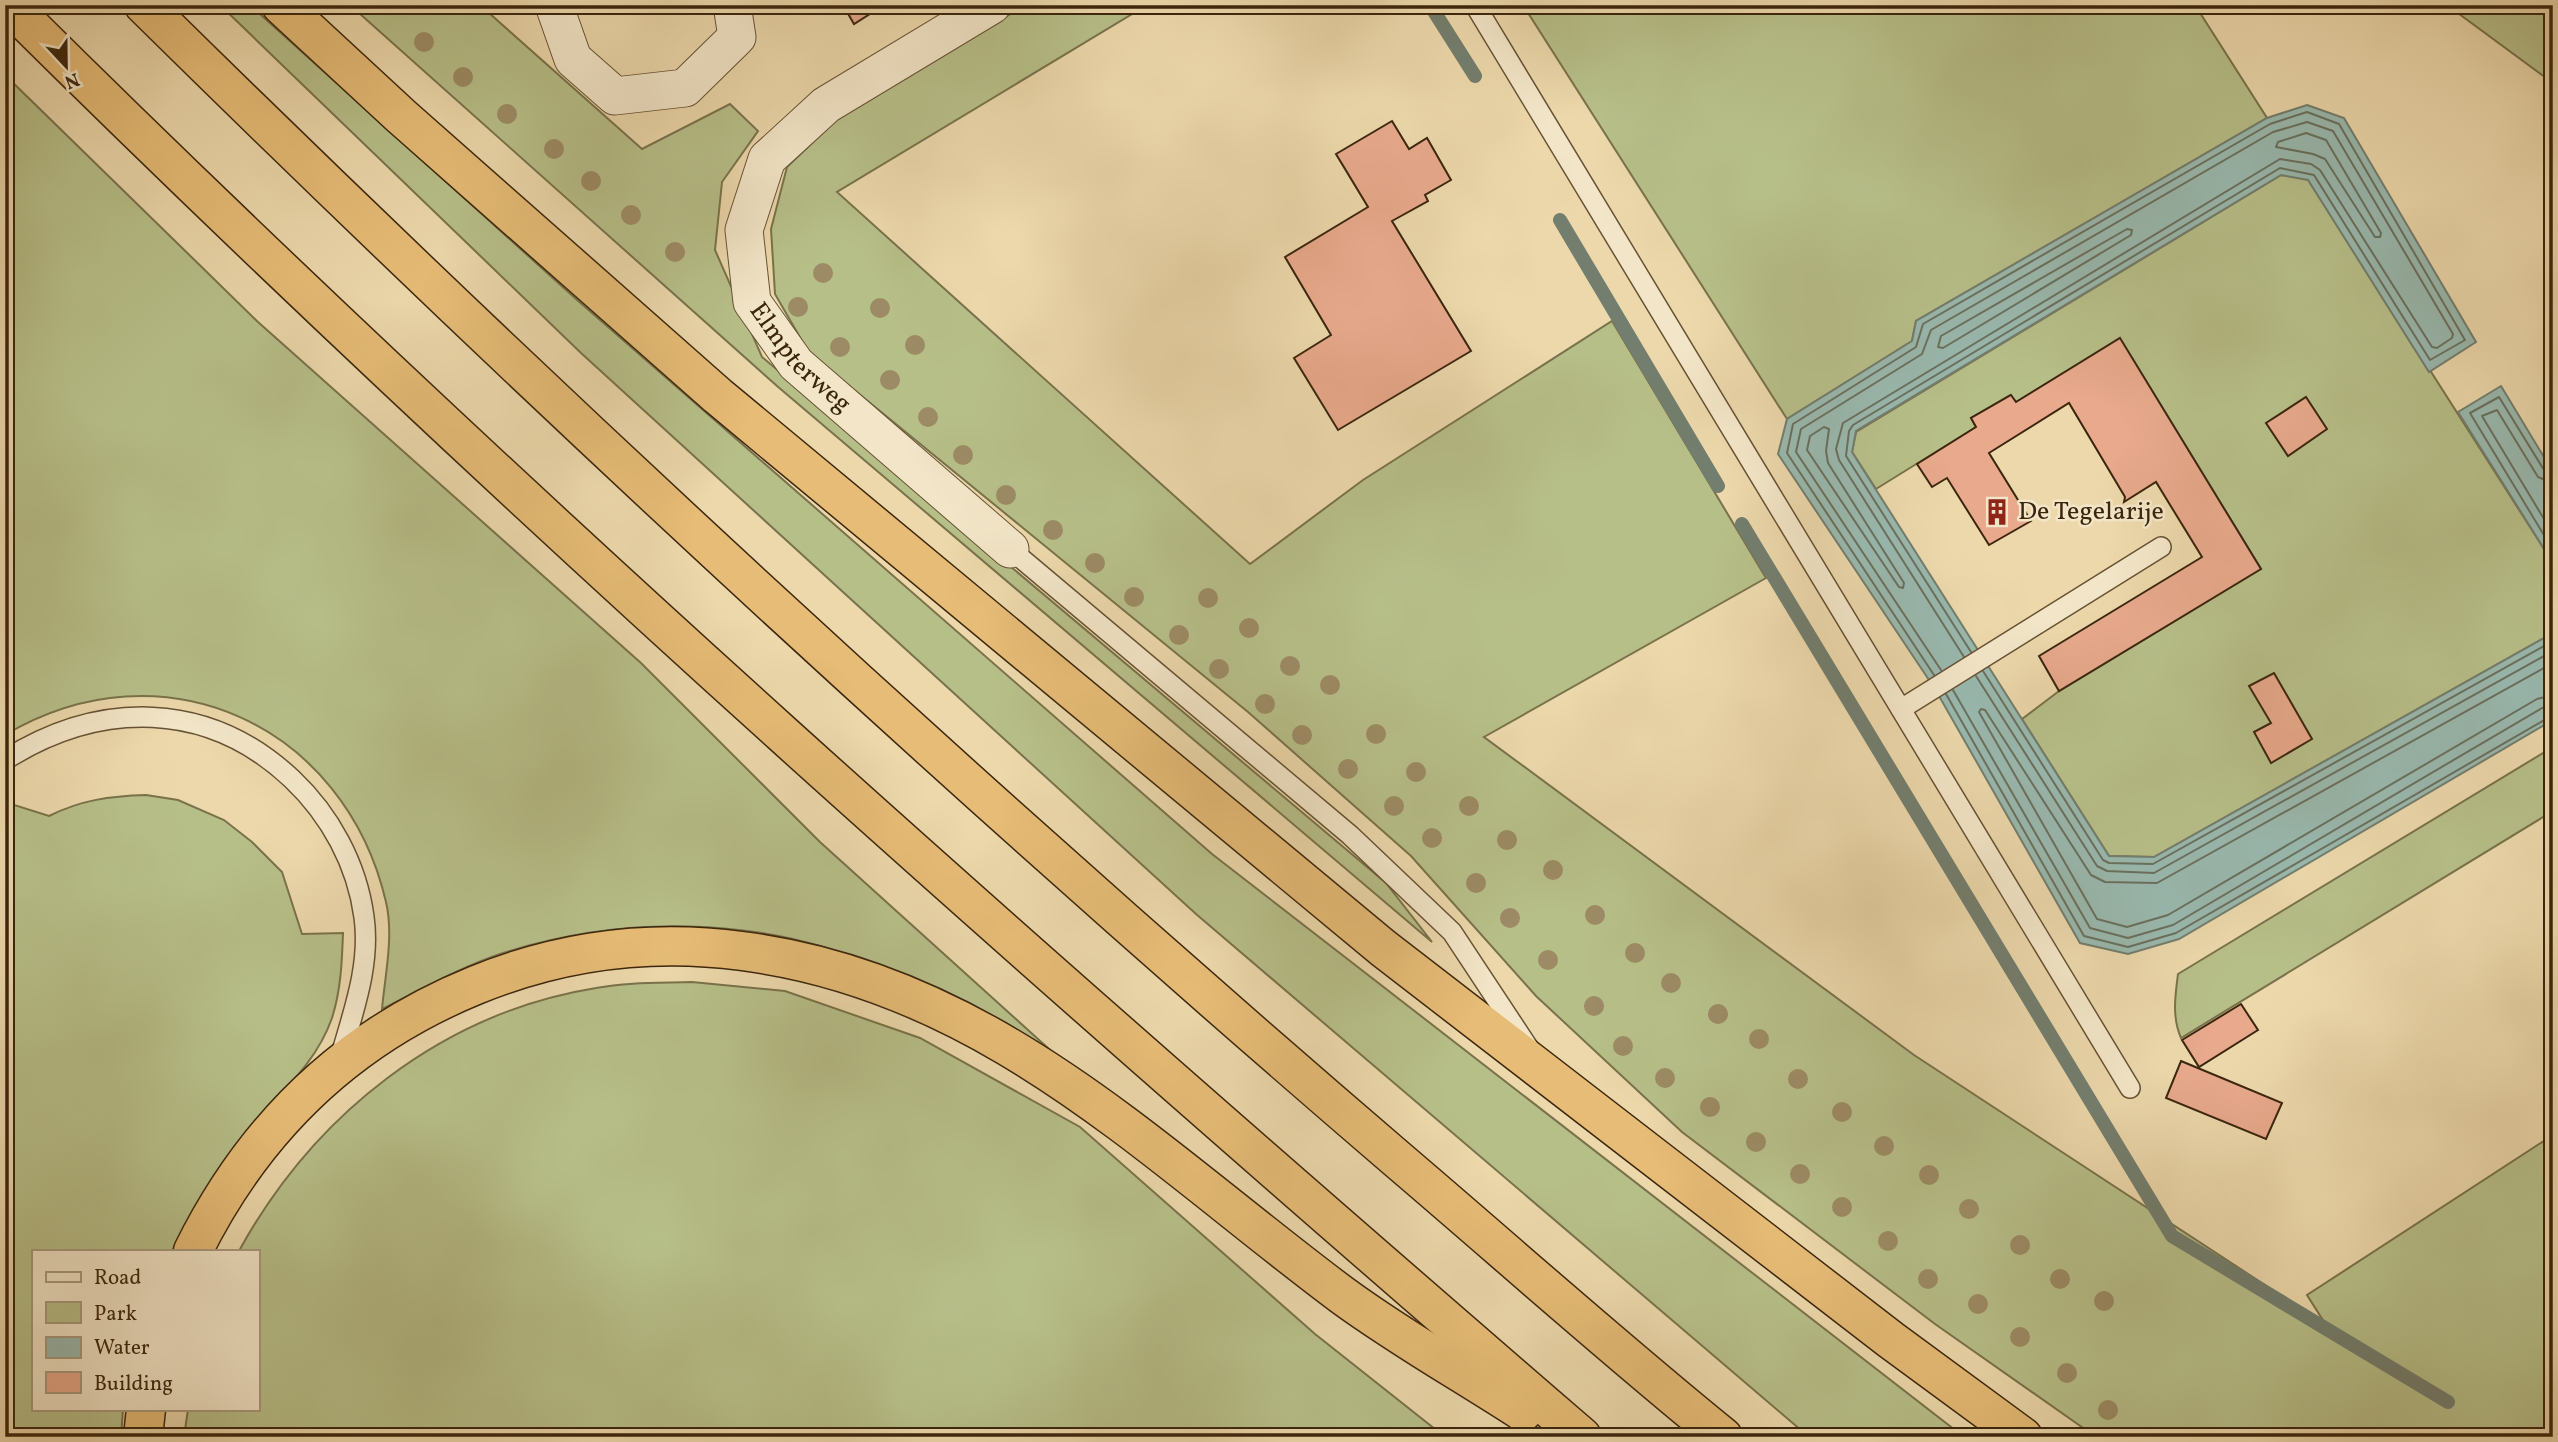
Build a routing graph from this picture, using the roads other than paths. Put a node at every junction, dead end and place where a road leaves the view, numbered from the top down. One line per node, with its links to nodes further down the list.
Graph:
1 (9, 5): 19 (highway)
2 (144, 5): 20 (highway)
3 (281, 5): 13 (highway)
4 (554, 5): 5 (street)
5 (732, 5)
6 (992, 5): 9 (street, Elmpterweg)
7 (1475, 5): 10 (lane)
8 (2161, 547): 10 (lane)
9 (1010, 549): 13 (lane)
10 (1901, 709): 14 (lane)
11 (5, 760): 12 (lane)
12 (338, 1066): 15 (highway); 18 (highway)
13 (1548, 1077): 21 (highway)
14 (2130, 1088)
15 (194, 1250)
16 (146, 1410): 17 (highway)
17 (143, 1437)
18 (1562, 1437)
19 (1582, 1437)
20 (1723, 1437)
21 (2023, 1437)

